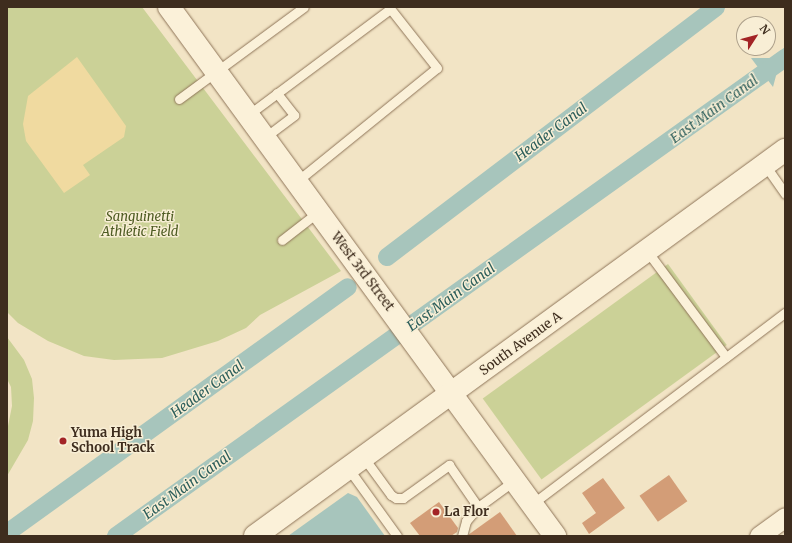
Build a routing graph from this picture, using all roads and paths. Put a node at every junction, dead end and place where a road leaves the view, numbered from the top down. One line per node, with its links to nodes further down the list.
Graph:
1 (169, 7): 4 (street, West 3rd Street)
2 (304, 7): 4 (lane)
3 (390, 8): 5 (lane); 11 (lane)
4 (216, 71): 6 (lane); 7 (street, West 3rd Street)
5 (277, 93): 7 (lane); 8 (lane)
6 (179, 99)
7 (248, 115): 8 (street, West 3rd Street)
8 (264, 138): 11 (street, West 3rd Street)
9 (785, 150): 10 (street, South Avenue A)
10 (765, 165): 12 (lane); 15 (street, South Avenue A)
11 (296, 182): 13 (street, West 3rd Street)
12 (785, 194)
13 (318, 212): 14 (lane); 18 (street, West 3rd Street)
14 (282, 240)
15 (647, 252): 17 (lane); 18 (street, South Avenue A)
16 (785, 313): 17 (lane)
17 (726, 357): 21 (lane)
18 (452, 394): 19 (street, South Avenue A); 20 (street, West 3rd Street)
19 (356, 463): 22 (lane); 25 (street, South Avenue A); 26 (lane)
20 (514, 480): 21 (street, West 3rd Street); 22 (lane)
21 (532, 504): 24 (street, West 3rd Street)
22 (478, 507): 27 (lane)
23 (785, 517): 28 (street)
24 (554, 535)
25 (255, 536)
26 (397, 536)
27 (462, 536)
28 (759, 536)

